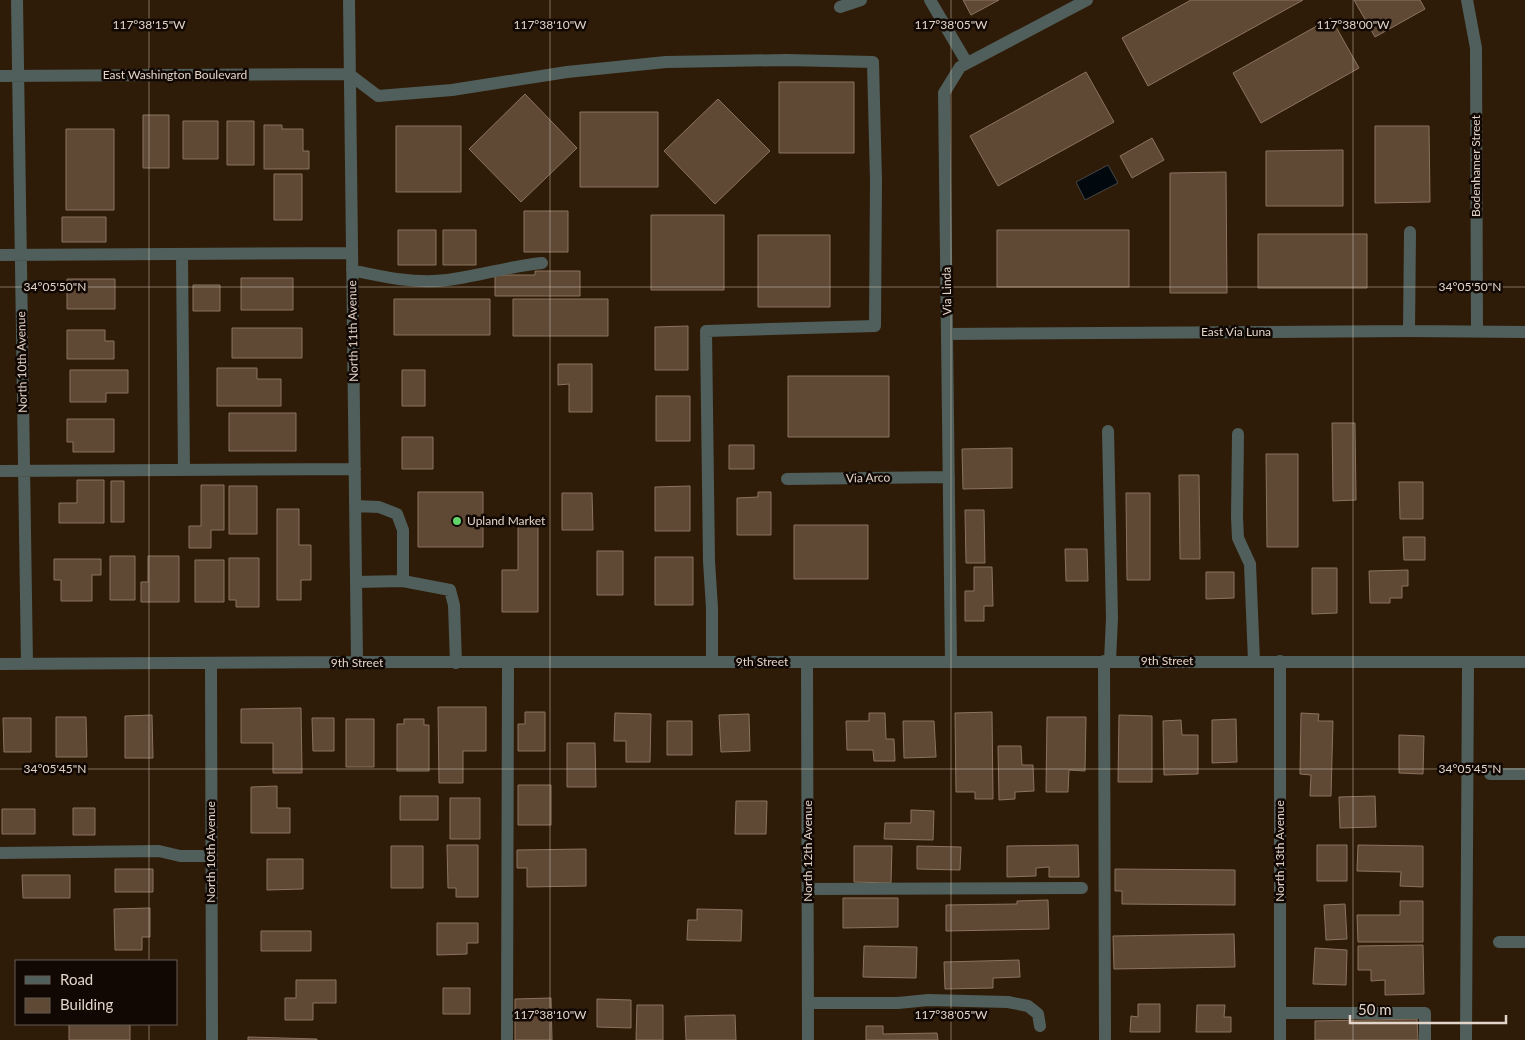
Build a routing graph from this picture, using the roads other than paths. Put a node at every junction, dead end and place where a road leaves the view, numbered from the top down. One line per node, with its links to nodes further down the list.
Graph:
1 (17, 0): 11 (street, North 10th Avenue)
2 (349, 0): 9 (street, North 11th Avenue)
3 (861, 0): 7 (street)
4 (930, 0): 8 (street)
5 (1087, 0): 8 (street, Via Linda)
6 (1467, 0): 20 (street, Bodenhamer Street)
7 (840, 7)
8 (967, 63): 22 (street, Via Linda)
9 (349, 74): 11 (street, East Washington Boulevard); 13 (street, North 11th Avenue); 38 (street)
10 (0, 76): 11 (street, East Washington Boulevard)
11 (18, 76): 16 (street, North 10th Avenue)
12 (1410, 232): 19 (street)
13 (351, 253): 14 (street); 18 (street, North 11th Avenue)
14 (182, 254): 16 (street); 26 (street)
15 (0, 255): 16 (street)
16 (20, 255): 28 (street, North 10th Avenue)
17 (542, 263): 18 (street)
18 (352, 270): 25 (street, North 11th Avenue)
19 (1409, 331): 20 (street, East Via Luna); 22 (street, East Via Luna)
20 (1477, 332): 21 (street, East Via Luna)
21 (1525, 332)
22 (947, 334): 29 (street, Via Linda)
23 (1108, 431): 34 (street)
24 (1238, 434): 35 (street)
25 (354, 469): 26 (street); 31 (street, North 11th Avenue)
26 (184, 470): 28 (street)
27 (0, 471): 28 (street)
28 (24, 471): 46 (street, North 10th Avenue)
29 (949, 477): 30 (street, Via Arco); 40 (street, Via Linda)
30 (788, 479)
31 (355, 506): 32 (street); 33 (street, North 11th Avenue)
32 (403, 581): 33 (street); 43 (street)
33 (356, 582): 37 (street, North 11th Avenue)
34 (1107, 661): 35 (street, 9th Street); 40 (street, 9th Street); 62 (street)
35 (1254, 661): 36 (street, 9th Street)
36 (1280, 661): 41 (street, 9th Street); 57 (street, North 13th Avenue)
37 (357, 662): 43 (street, 9th Street); 47 (street, 9th Street)
38 (712, 662): 39 (street, 9th Street); 44 (street, 9th Street)
39 (807, 662): 40 (street, 9th Street); 53 (street, North 12th Avenue)
40 (951, 662)
41 (1468, 662): 42 (street, 9th Street); 65 (street)
42 (1525, 662)
43 (456, 663): 44 (street, 9th Street)
44 (508, 663): 60 (street)
45 (0, 664): 46 (street, 9th Street)
46 (27, 664): 47 (street, 9th Street)
47 (211, 664): 51 (street, North 10th Avenue)
48 (1490, 774): 49 (street)
49 (1525, 774)
50 (0, 853): 51 (street)
51 (211, 856): 59 (street, North 10th Avenue)
52 (1082, 888): 53 (street)
53 (808, 890): 56 (street, North 12th Avenue)
54 (1498, 942): 55 (street)
55 (1525, 942)
56 (808, 1003): 58 (street); 61 (street, North 12th Avenue)
57 (1280, 1013): 63 (street, North 13th Avenue); 64 (street)
58 (1040, 1026)
59 (212, 1040)
60 (506, 1040)
61 (808, 1040)
62 (1105, 1040)
63 (1280, 1040)
64 (1425, 1040)
65 (1466, 1040)

